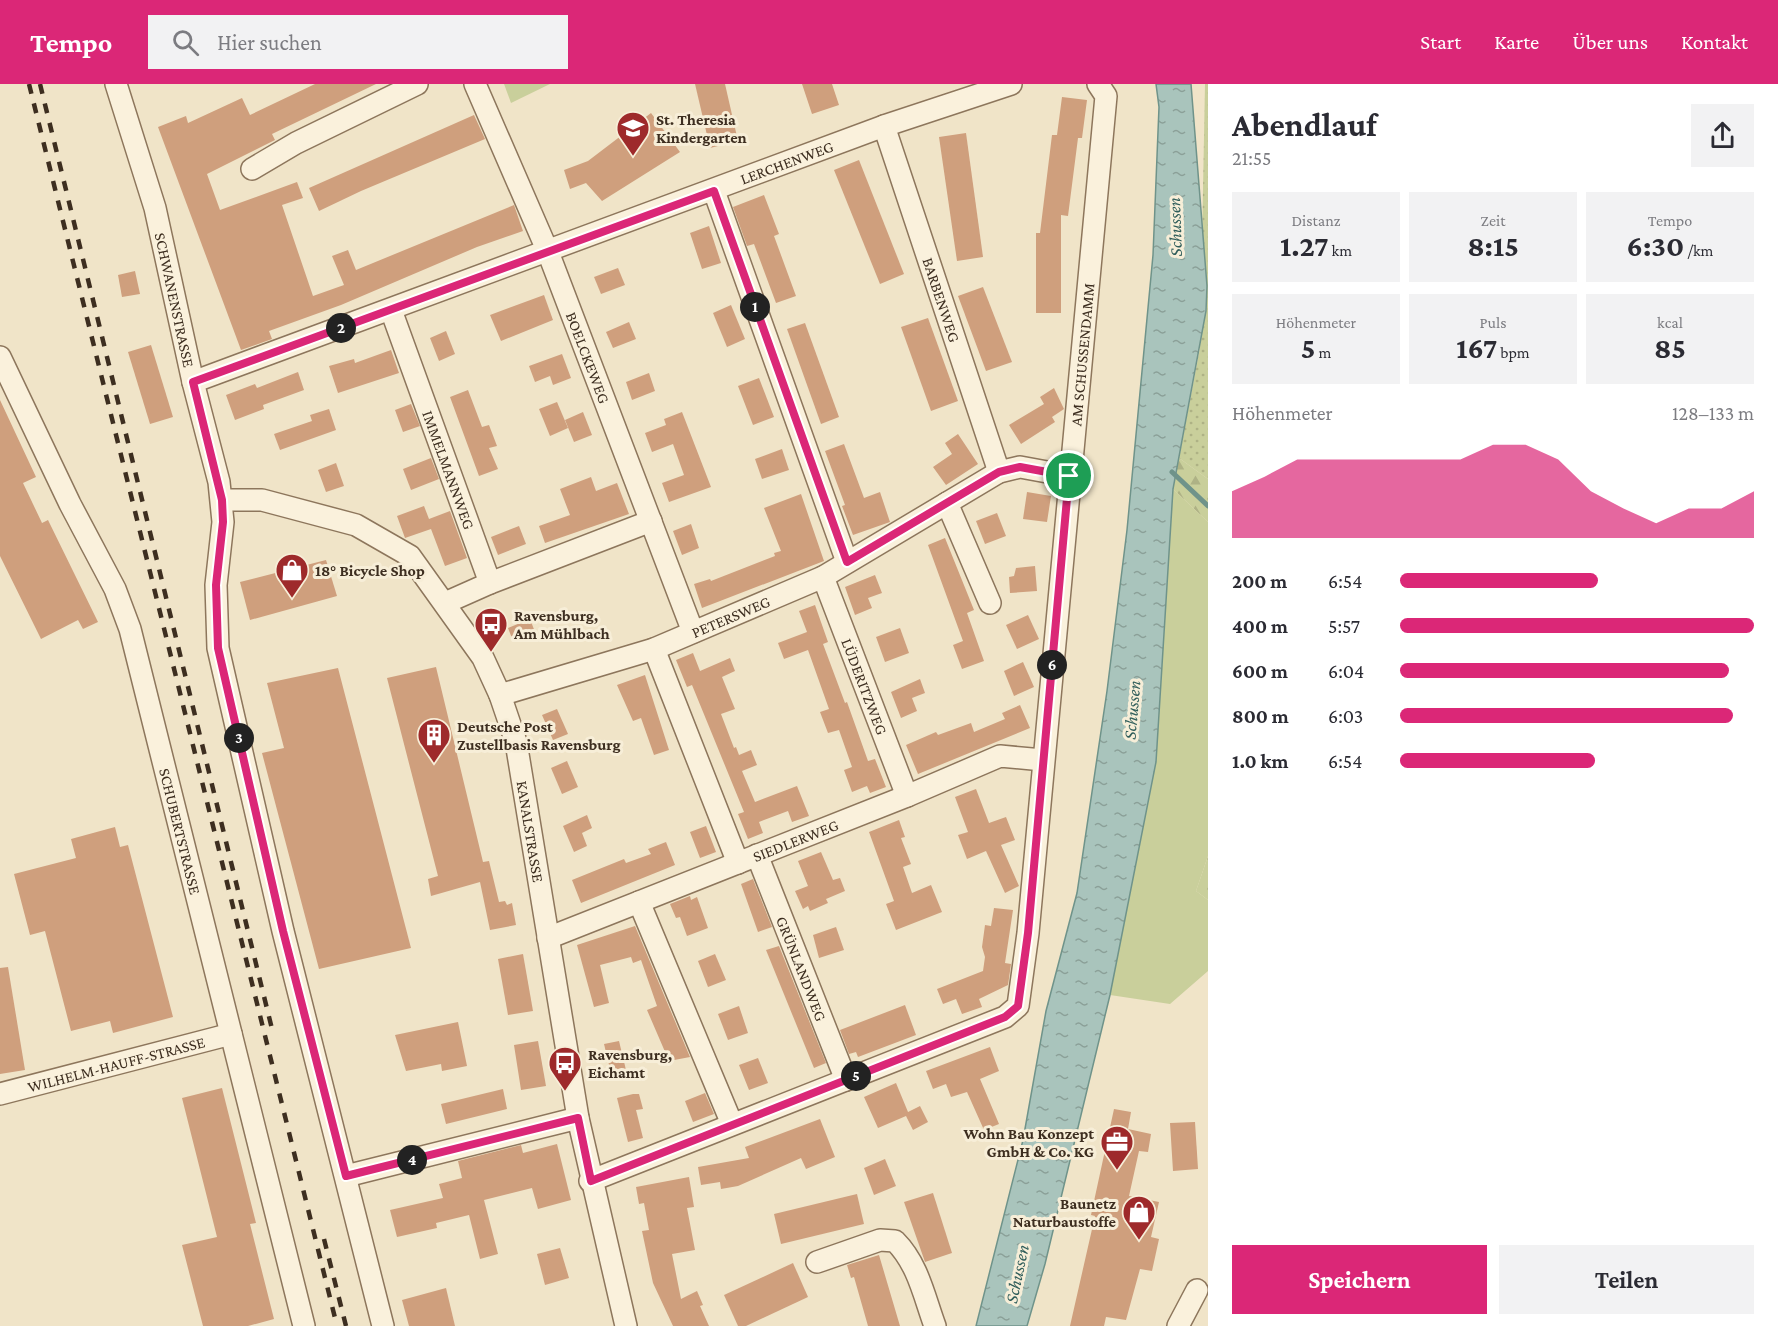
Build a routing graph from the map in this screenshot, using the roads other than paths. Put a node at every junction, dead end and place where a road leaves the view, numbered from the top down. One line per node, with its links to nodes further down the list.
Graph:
1 (116, 84): 12 (street, SCHWANENSTRASSE)
2 (417, 84): 7 (street)
3 (475, 84): 9 (street, BOELCKEWEG)
4 (1011, 84): 6 (street, LERCHENWEG)
5 (1098, 84): 14 (street, AM SCHUSSENDAMM)
6 (884, 126): 8 (street, LERCHENWEG); 13 (street, BARBENWEG)
7 (252, 169)
8 (714, 191): 9 (street, LERCHENWEG); 18 (street)
9 (548, 252): 10 (street, LERCHENWEG); 17 (street, BOELCKEWEG)
10 (392, 309): 12 (street, LERCHENWEG); 20 (street, IMMELMANNWEG)
11 (0, 357): 31 (street, SCHUBERTSTRASSE)
12 (193, 382): 15 (street, SCHWANENSTRASSE)
13 (999, 472): 14 (street, PETERSWEG); 16 (street, PETERSWEG)
14 (1069, 476): 26 (street, AM SCHUSSENDAMM)
15 (222, 500): 21 (street, KANALSTRASSE); 36 (street, SCHWANENSTRASSE)
16 (947, 503): 18 (street, PETERSWEG); 22 (street)
17 (651, 521): 20 (street); 23 (street, BOELCKEWEG)
18 (847, 562): 19 (street, PETERSWEG)
19 (823, 577): 23 (street, PETERSWEG); 27 (street, LÜDERITZWEG)
20 (490, 583): 21 (street)
21 (445, 603): 25 (street, KANALSTRASSE)
22 (990, 603)
23 (693, 632): 24 (street, PETERSWEG)
24 (654, 649): 25 (street, PETERSWEG); 28 (street, GRÜNLANDWEG)
25 (500, 695): 30 (street, KANALSTRASSE)
26 (1043, 760): 27 (street, SIEDLERWEG); 32 (street, AM SCHUSSENDAMM)
27 (907, 796): 28 (street, SIEDLERWEG)
28 (748, 859): 29 (street, SIEDLERWEG); 32 (street, GRÜNLANDWEG)
29 (639, 902): 30 (street, SIEDLERWEG); 35 (street)
30 (548, 938): 34 (street, KANALSTRASSE)
31 (231, 1034): 33 (street, WILHELM-HAUFF-STRASSE); 40 (street, SCHUBERTSTRASSE)
32 (846, 1080): 35 (street)
33 (0, 1094)
34 (578, 1118): 36 (street); 37 (street, KANALSTRASSE)
35 (732, 1124): 37 (street)
36 (346, 1176): 41 (street, SCHWANENSTRASSE)
37 (591, 1181): 42 (street, KANALSTRASSE)
38 (817, 1262): 43 (street)
39 (1197, 1290): 44 (street)
40 (304, 1326)
41 (383, 1326)
42 (626, 1326)
43 (935, 1326)
44 (1178, 1326)

